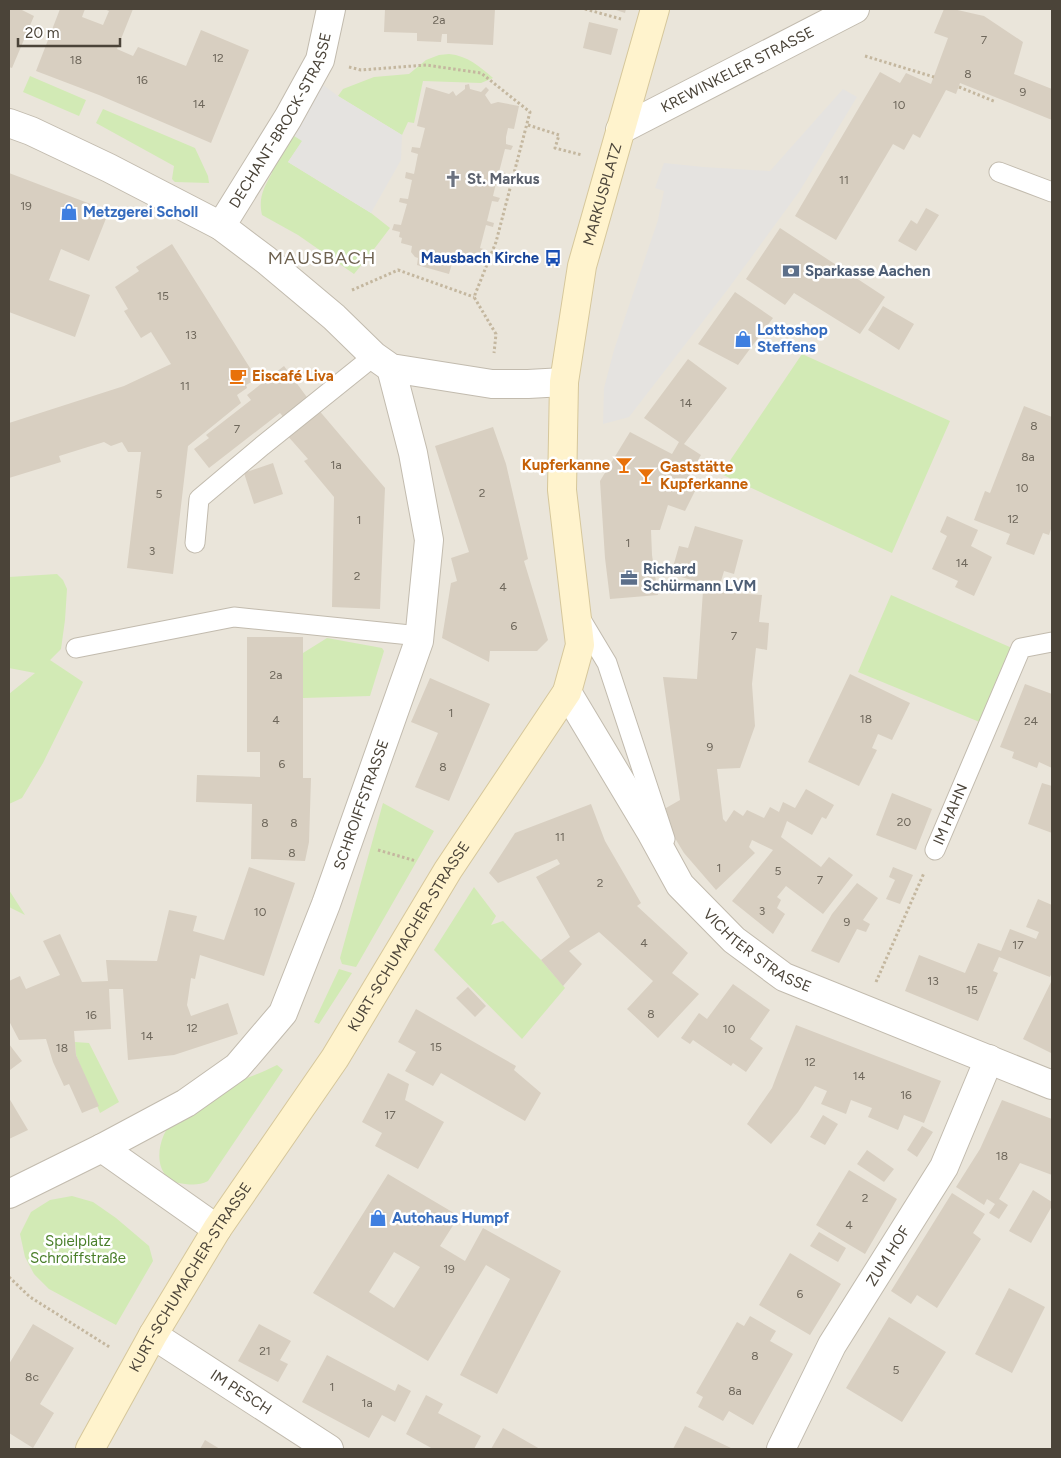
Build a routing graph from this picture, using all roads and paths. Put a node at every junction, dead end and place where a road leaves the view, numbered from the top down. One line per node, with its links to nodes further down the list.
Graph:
1 (331, 9): 7 (street, DECHANT-BROCK-STRASSE)
2 (585, 9): 5 (path)
3 (655, 9): 13 (main road, MARKUSPLATZ)
4 (855, 9): 13 (street, KREWINKELER STRASSE)
5 (619, 18)
6 (865, 56): 8 (path)
7 (320, 60): 12 (path); 17 (street, DECHANT-BROCK-STRASSE)
8 (934, 77)
9 (959, 87): 10 (path)
10 (996, 102)
11 (9, 123): 17 (street)
12 (528, 126): 14 (path); 19 (path)
13 (620, 130): 21 (main road, MARKUSPLATZ)
14 (570, 153)
15 (999, 172): 16 (lane)
16 (1052, 192)
17 (221, 226): 20 (street)
18 (378, 279): 19 (path)
19 (474, 297): 22 (path)
20 (383, 362): 22 (street); 23 (lane); 25 (street, SCHROIFFSTRASSE)
21 (564, 382): 22 (street); 24 (main road, KURT-SCHUMACHER-STRASSE)
22 (492, 384)
23 (195, 543)
24 (576, 611): 28 (main road, KURT-SCHUMACHER-STRASSE); 32 (lane)
25 (420, 636): 27 (lane); 29 (street, SCHROIFFSTRASSE)
26 (1052, 642): 30 (lane, IM HAHN)
27 (76, 648)
28 (567, 692): 31 (main road, KURT-SCHUMACHER-STRASSE); 32 (street, VICHTER STRASSE)
29 (348, 842): 31 (path); 36 (street, SCHROIFFSTRASSE)
30 (935, 850): 33 (path, IM HAHN)
31 (448, 870): 38 (main road, KURT-SCHUMACHER-STRASSE)
32 (680, 885): 33 (street, VICHTER STRASSE)
33 (864, 1009): 34 (street, VICHTER STRASSE)
34 (989, 1059): 35 (street, VICHTER STRASSE); 44 (street, ZUM HOF)
35 (1052, 1085)
36 (102, 1148): 37 (street, SCHROIFFSTRASSE); 38 (street)
37 (9, 1194)
38 (217, 1229): 40 (main road, KURT-SCHUMACHER-STRASSE)
39 (9, 1277): 41 (path)
40 (153, 1336): 41 (main road, KURT-SCHUMACHER-STRASSE); 43 (street, IM PESCH)
41 (137, 1365): 42 (main road, KURT-SCHUMACHER-STRASSE)
42 (90, 1449)
43 (329, 1449)
44 (781, 1449)

